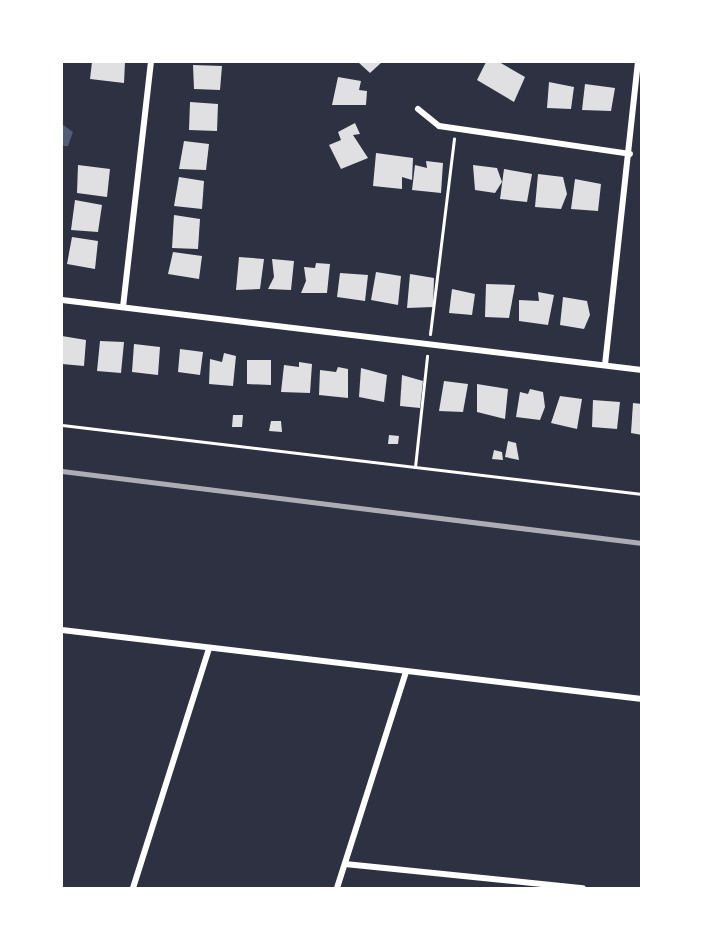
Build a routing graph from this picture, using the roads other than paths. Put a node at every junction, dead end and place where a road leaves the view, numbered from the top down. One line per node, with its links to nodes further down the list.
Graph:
1 (152, 62): 6 (street)
2 (638, 62): 4 (street)
3 (418, 109): 4 (street)
4 (630, 154): 7 (street)
5 (62, 300): 6 (street)
6 (123, 307): 7 (street)
7 (605, 365): 8 (street)
8 (642, 370)
9 (62, 630): 10 (street)
10 (209, 648): 11 (street); 15 (street)
11 (406, 672): 12 (street); 13 (street)
12 (642, 699)
13 (345, 864): 14 (street); 16 (street)
14 (540, 886): 17 (street)
15 (133, 888)
16 (337, 888)
17 (583, 888)

